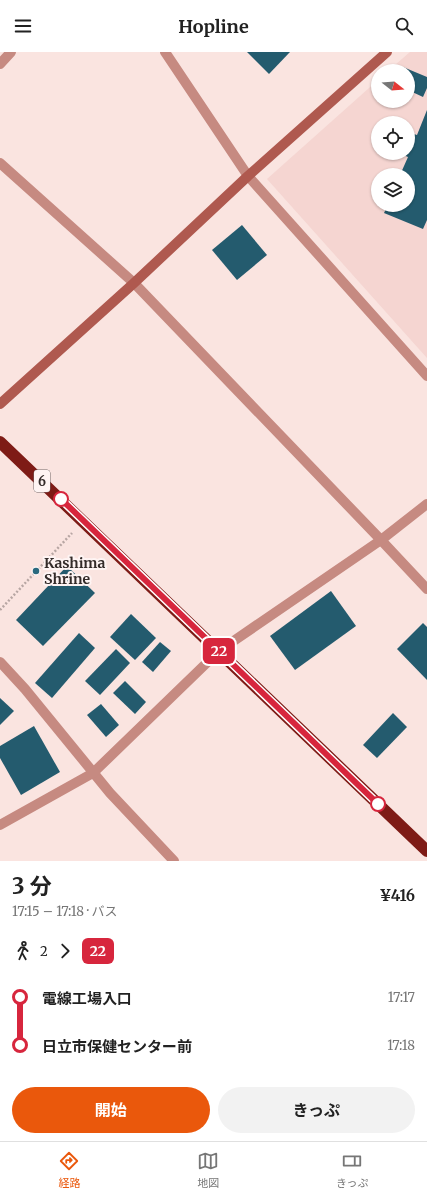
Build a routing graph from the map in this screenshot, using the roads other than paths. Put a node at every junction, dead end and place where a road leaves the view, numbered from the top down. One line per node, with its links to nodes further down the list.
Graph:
1 (11, 52): 4 (street)
2 (165, 52): 6 (street)
3 (387, 52): 6 (street)
4 (0, 64)
5 (0, 163): 7 (street)
6 (248, 176): 7 (street); 8 (street)
7 (134, 283): 9 (street); 12 (street)
8 (427, 376)
9 (0, 404)
10 (0, 442): 14 (highway, 6)
11 (427, 504): 12 (street)
12 (381, 540): 13 (street); 14 (street)
13 (427, 589)
14 (219, 651): 16 (street); 18 (highway, 6)
15 (0, 662): 16 (street)
16 (93, 773): 17 (street); 19 (street)
17 (0, 825)
18 (427, 851)
19 (174, 861)

